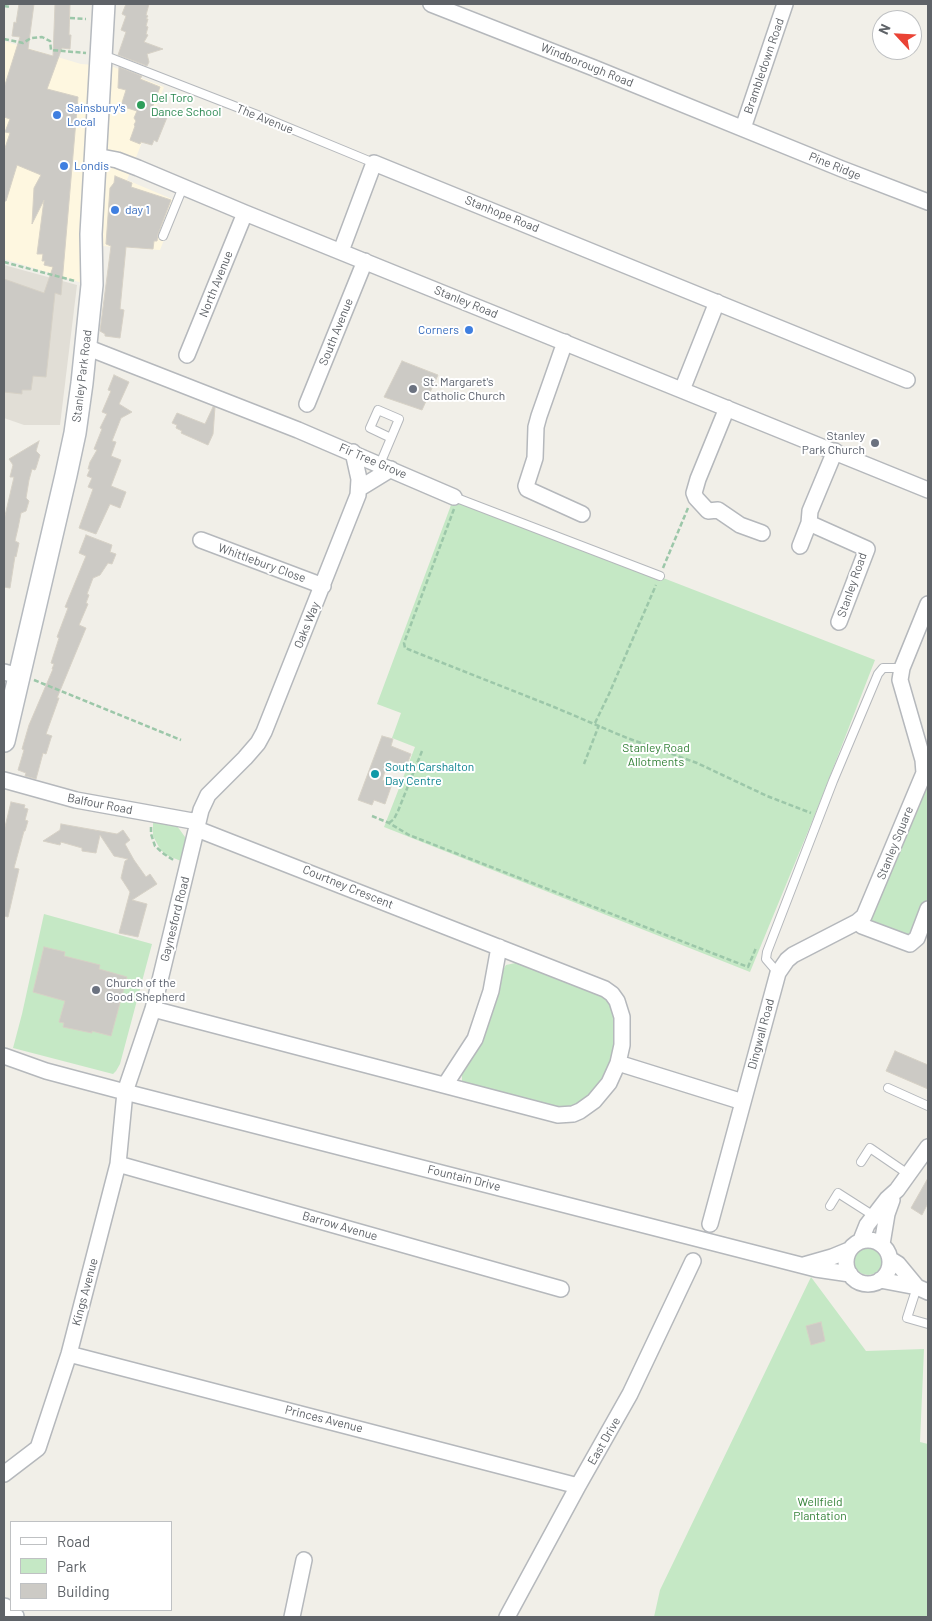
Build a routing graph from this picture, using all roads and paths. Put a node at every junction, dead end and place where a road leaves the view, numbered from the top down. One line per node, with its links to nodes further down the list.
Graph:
1 (104, 4): 7 (street, Stanley Park Road)
2 (431, 4): 8 (street, Windborough Road)
3 (785, 4): 8 (street, Brambledown Road)
4 (4, 6): 5 (path)
5 (11, 7)
6 (4, 39): 7 (path)
7 (101, 54): 9 (street, Stanley Park Road); 10 (lane, The Avenue)
8 (743, 128): 12 (street, Pine Ridge)
9 (96, 156): 11 (street, Stanley Road); 21 (street, Stanley Park Road)
10 (374, 163): 15 (street); 19 (street, Stanhope Road)
11 (183, 187): 13 (street, Stanley Road); 14 (lane)
12 (928, 202)
13 (245, 213): 15 (street, Stanley Road); 22 (street, North Avenue)
14 (163, 236)
15 (341, 252): 16 (street, Stanley Road)
16 (365, 261): 20 (street, Stanley Road); 25 (street, South Avenue)
17 (4, 262): 18 (path)
18 (82, 283)
19 (717, 302): 23 (street, Stanhope Road); 24 (street)
20 (565, 342): 24 (street, Stanley Road); 35 (street)
21 (86, 347): 29 (street, Fir Tree Grove); 44 (street, Stanley Park Road)
22 (187, 355)
23 (907, 380)
24 (682, 390): 26 (street, Stanley Road)
25 (307, 404)
26 (727, 408): 28 (street, Stanley Road); 33 (street)
27 (391, 438): 30 (lane)
28 (835, 451): 32 (street, Stanley Road); 36 (street)
29 (353, 452): 30 (street, Fir Tree Grove); 31 (street)
30 (386, 467): 31 (street); 34 (street, Fir Tree Grove)
31 (360, 488): 41 (street, Oaks Way)
32 (928, 490)
33 (694, 493): 37 (street); 40 (path)
34 (457, 498): 40 (lane, Fir Tree Grove); 46 (path)
35 (582, 514)
36 (809, 523): 39 (street); 43 (street, Stanley Road)
37 (762, 533)
38 (201, 540): 41 (street, Whittlebury Close)
39 (800, 546)
40 (660, 576): 46 (path)
41 (323, 586): 51 (street, Oaks Way)
42 (928, 604): 45 (street)
43 (839, 622)
44 (12, 674): 48 (path); 49 (street, Stanley Park Road)
45 (901, 674): 52 (street, Stanley Square); 65 (lane)
46 (594, 723): 47 (path)
47 (599, 725): 53 (path); 55 (path)
48 (181, 740)
49 (4, 741)
50 (422, 751): 58 (path)
51 (245, 758): 59 (street, Gaynesford Road)
52 (925, 759): 62 (street, Stanley Square)
53 (584, 764)
54 (4, 780): 56 (street, Balfour Road)
55 (813, 813)
56 (152, 814): 59 (street, Balfour Road); 60 (path)
57 (372, 816): 58 (path)
58 (389, 823): 63 (path)
59 (197, 825): 60 (street, Gaynesford Road); 64 (street, Courtney Crescent)
60 (188, 866): 66 (street, Gaynesford Road)
61 (928, 910): 62 (street)
62 (857, 922): 65 (street, Stanley Square)
63 (758, 944)
64 (499, 947): 68 (street, Courtney Crescent); 69 (street)
65 (779, 970): 72 (street, Dingwall Road)
66 (153, 1009): 69 (street, Courtney Crescent); 71 (street, Gaynesford Road)
67 (4, 1056): 71 (street, Fountain Drive)
68 (618, 1063): 69 (street, Courtney Crescent); 72 (street)
69 (445, 1085)
70 (888, 1088): 73 (lane)
71 (125, 1092): 76 (street, Kings Avenue); 86 (street, Fountain Drive)
72 (743, 1102): 81 (street, Dingwall Road)
73 (928, 1106)
74 (928, 1147): 77 (street)
75 (861, 1162): 77 (lane)
76 (118, 1164): 89 (street, Barrow Avenue); 92 (street, Kings Avenue)
77 (908, 1174): 78 (street)
78 (897, 1190): 80 (street); 82 (street)
79 (830, 1206): 80 (lane)
80 (874, 1216): 83 (street)
81 (710, 1224)
82 (882, 1244): 83 (street); 84 (street)
83 (855, 1245): 86 (street, Fountain Drive); 87 (street)
84 (890, 1259): 88 (street); 90 (street)
85 (693, 1261): 94 (street, East Drive)
86 (802, 1265): 87 (street, Fountain Drive)
87 (850, 1274): 88 (street)
88 (880, 1280): 90 (street)
89 (561, 1289)
90 (923, 1290): 91 (lane)
91 (928, 1324)
92 (69, 1354): 93 (street, Kings Avenue); 94 (street, Princes Avenue)
93 (4, 1474)
94 (578, 1486): 99 (street, East Drive)
95 (304, 1560): 98 (street)
96 (4, 1609): 97 (street)
97 (13, 1617)
98 (292, 1617)
99 (507, 1617)

